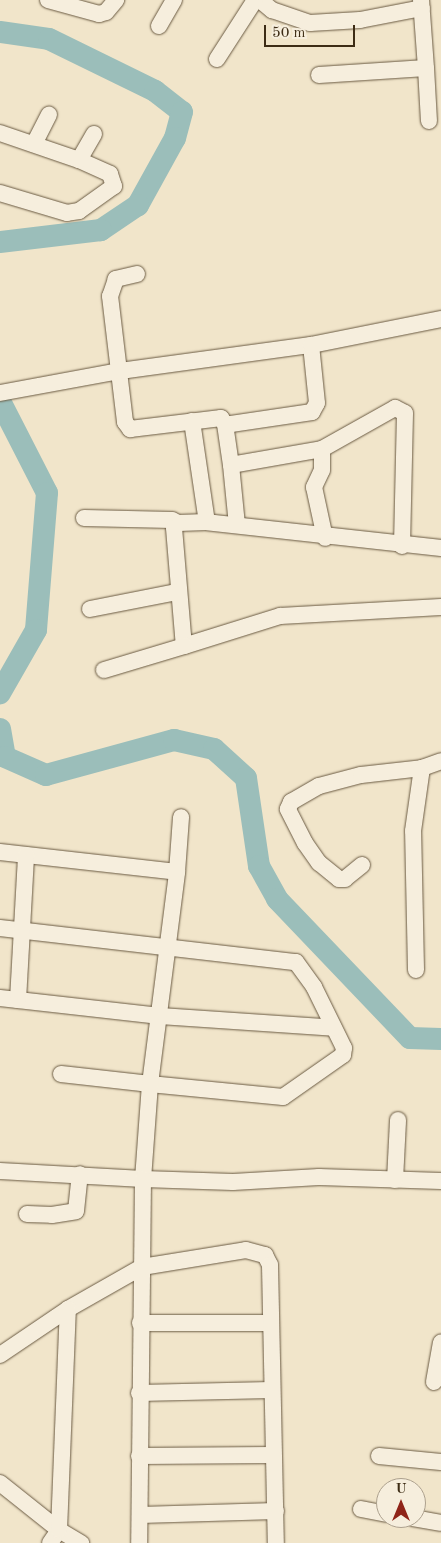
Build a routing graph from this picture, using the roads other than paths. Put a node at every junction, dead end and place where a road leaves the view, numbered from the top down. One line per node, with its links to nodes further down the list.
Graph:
1 (48, 0): 2 (street)
2 (116, 0)
3 (174, 0): 7 (street)
4 (256, 0): 8 (street)
5 (260, 0): 6 (street)
6 (422, 4): 9 (street)
7 (159, 26)
8 (217, 59)
9 (426, 68): 10 (street); 12 (street)
10 (319, 75)
11 (48, 115): 15 (street)
12 (429, 121)
13 (0, 133): 15 (street)
14 (94, 134): 16 (street)
15 (34, 144): 16 (street)
16 (79, 160): 17 (street)
17 (0, 193)
18 (137, 274): 21 (street)
19 (441, 319): 20 (street)
20 (310, 345): 21 (street); 24 (street)
21 (120, 371): 22 (street); 23 (street)
22 (0, 393)
23 (192, 422): 24 (street); 28 (street)
24 (225, 424): 26 (street)
25 (322, 448): 26 (street); 31 (street); 32 (street)
26 (231, 466): 30 (street)
27 (84, 518): 29 (street)
28 (207, 522): 29 (street); 30 (street)
29 (178, 523): 34 (street)
30 (237, 525): 31 (street)
31 (326, 538): 32 (street)
32 (402, 546): 33 (street)
33 (441, 548)
34 (177, 592): 36 (street); 37 (street)
35 (441, 606): 37 (street)
36 (90, 609)
37 (184, 646): 38 (street)
38 (104, 670)
39 (441, 762): 40 (street)
40 (422, 768): 44 (street); 49 (street)
41 (181, 817): 45 (street)
42 (0, 852): 43 (street)
43 (26, 855): 45 (street); 47 (street)
44 (362, 865)
45 (177, 872): 48 (street)
46 (0, 928): 47 (street)
47 (20, 930): 48 (street); 51 (street)
48 (168, 945): 52 (street); 53 (street)
49 (416, 970)
50 (0, 998): 51 (street)
51 (18, 1000): 52 (street)
52 (160, 1016): 53 (street); 55 (street)
53 (334, 1028): 55 (street)
54 (61, 1074): 55 (street)
55 (150, 1084): 59 (street)
56 (398, 1120): 60 (street)
57 (0, 1171): 58 (street)
58 (80, 1174): 59 (street); 62 (street)
59 (143, 1179): 60 (street); 63 (street)
60 (395, 1180): 61 (street)
61 (441, 1181)
62 (27, 1214)
63 (142, 1267): 64 (street); 65 (street); 66 (street)
64 (68, 1309): 68 (street); 83 (street)
65 (140, 1323): 66 (street); 71 (street)
66 (270, 1323): 70 (street)
67 (441, 1343): 69 (street)
68 (0, 1355)
69 (434, 1382)
70 (270, 1390): 71 (street); 72 (street)
71 (139, 1393): 73 (street)
72 (272, 1455): 73 (street); 78 (street)
73 (139, 1456): 80 (street)
74 (379, 1456): 75 (street)
75 (441, 1462)
76 (0, 1483): 83 (street)
77 (361, 1510): 79 (street)
78 (276, 1512): 80 (street); 86 (street)
79 (376, 1512)
80 (140, 1515): 85 (street)
81 (426, 1520): 82 (street)
82 (441, 1523)
83 (54, 1537): 84 (street)
84 (81, 1543)
85 (139, 1543)
86 (276, 1543)

